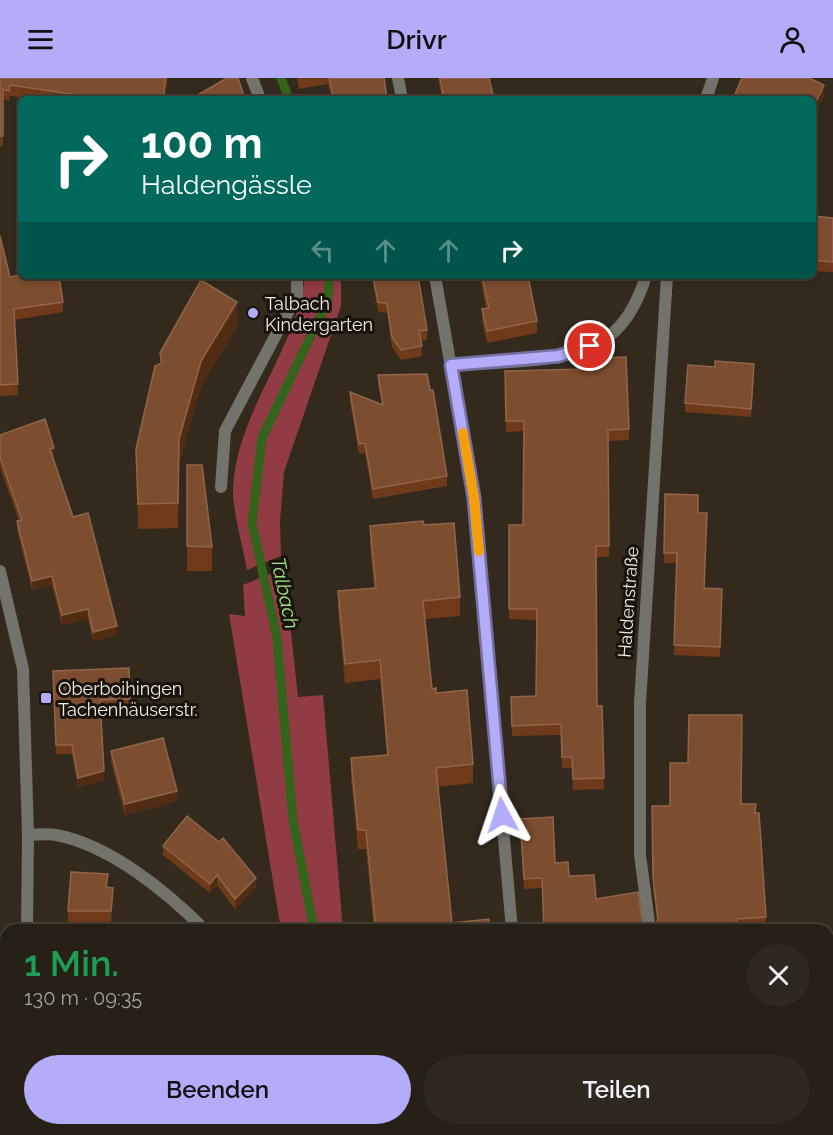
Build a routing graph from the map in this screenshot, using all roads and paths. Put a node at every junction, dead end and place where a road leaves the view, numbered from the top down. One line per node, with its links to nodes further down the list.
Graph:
1 (252, 78): 4 (street)
2 (398, 78): 5 (street)
3 (713, 78): 6 (street)
4 (259, 96)
5 (401, 96)
6 (707, 96)
7 (297, 279): 12 (street)
8 (436, 279): 11 (street)
9 (645, 279): 11 (street)
10 (667, 279): 18 (street, Haldenstraße)
11 (451, 365): 17 (street)
12 (221, 487)
13 (0, 571): 14 (street)
14 (28, 835): 15 (street); 16 (street)
15 (27, 924)
16 (199, 924)
17 (511, 924)
18 (649, 924)

